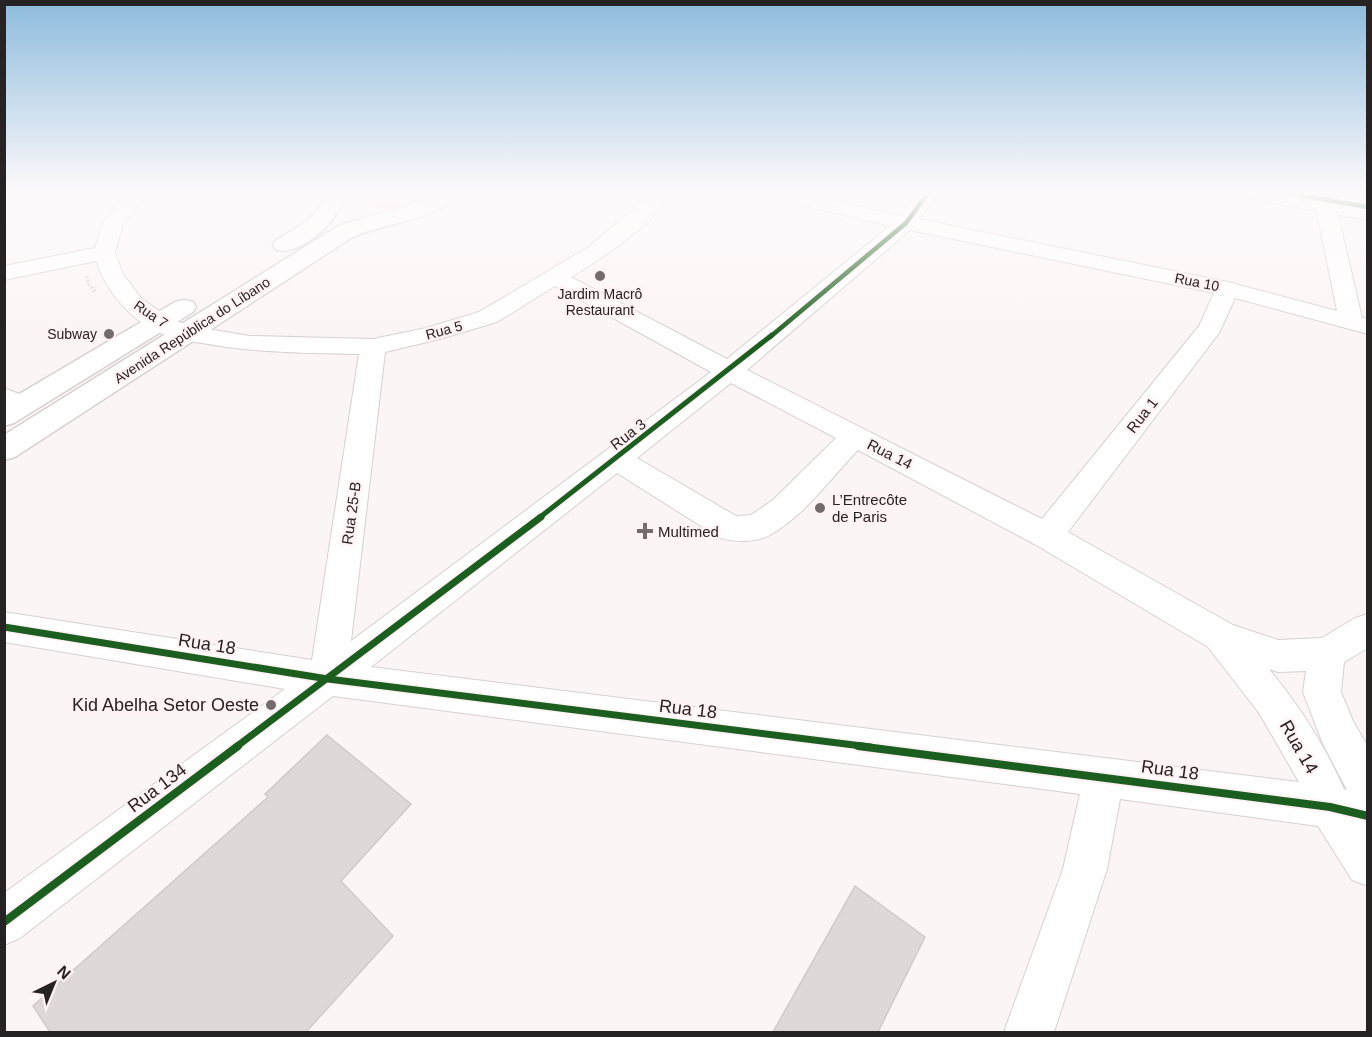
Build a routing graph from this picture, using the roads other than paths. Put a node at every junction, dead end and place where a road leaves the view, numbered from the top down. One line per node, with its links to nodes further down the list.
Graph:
1 (107, 241): 8 (street)
2 (290, 241): 12 (main road, Avenida República do Líbano)
3 (331, 241): 14 (main road, Avenida República do Líbano)
4 (609, 241): 10 (street, Rua 5)
5 (884, 241): 16 (street, Rua 3)
6 (996, 241): 11 (street, Rua 10)
7 (1337, 241): 13 (street)
8 (104, 252): 9 (street); 12 (street, Rua 7)
9 (4, 273)
10 (557, 278): 15 (street, Rua 5); 16 (street, Rua 14)
11 (1228, 289): 13 (street, Rua 10); 21 (street, Rua 1)
12 (159, 323): 14 (street, Rua 7); 17 (main road, Avenida República do Líbano)
13 (1359, 324)
14 (185, 333): 15 (street, Rua 5); 19 (main road, Avenida República do Líbano)
15 (373, 347): 26 (street, Rua 25-B)
16 (729, 371): 18 (street, Rua 14); 20 (street, Rua 3)
17 (10, 406)
18 (855, 436): 20 (street); 21 (street, Rua 14)
19 (4, 450)
20 (616, 459): 26 (street, Rua 3)
21 (1047, 536): 24 (street, Rua 14)
22 (4, 627): 26 (street, Rua 18)
23 (1368, 629): 25 (street)
24 (1221, 636): 25 (street, Rua 14); 29 (street, Rua 14)
25 (1327, 654): 28 (street)
26 (328, 678): 27 (street, Rua 18); 31 (street, Rua 134)
27 (1104, 777): 29 (street, Rua 18); 32 (street)
28 (1368, 788)
29 (1349, 811): 30 (street, Rua 14)
30 (1368, 864)
31 (4, 922)
32 (1029, 1032)

